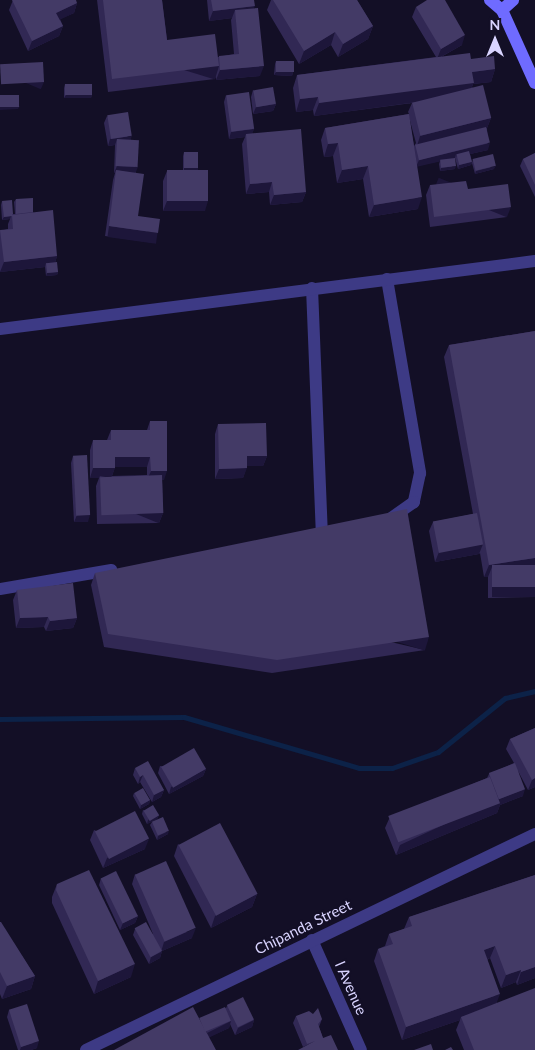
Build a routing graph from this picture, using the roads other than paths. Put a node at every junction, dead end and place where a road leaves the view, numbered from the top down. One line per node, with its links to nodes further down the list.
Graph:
1 (490, 0): 3 (main road)
2 (512, 0): 3 (main road)
3 (502, 10): 4 (main road)
4 (535, 83)
5 (535, 261): 6 (street)
6 (387, 278): 7 (street); 9 (street)
7 (312, 288): 8 (street); 10 (street)
8 (0, 329)
9 (382, 523)
10 (339, 530)
11 (123, 568): 12 (street)
12 (0, 589)
13 (535, 834): 14 (street, Chipanda Street)
14 (312, 940): 15 (street, Chipanda Street); 16 (street, I Avenue)
15 (86, 1050)
16 (361, 1050)

